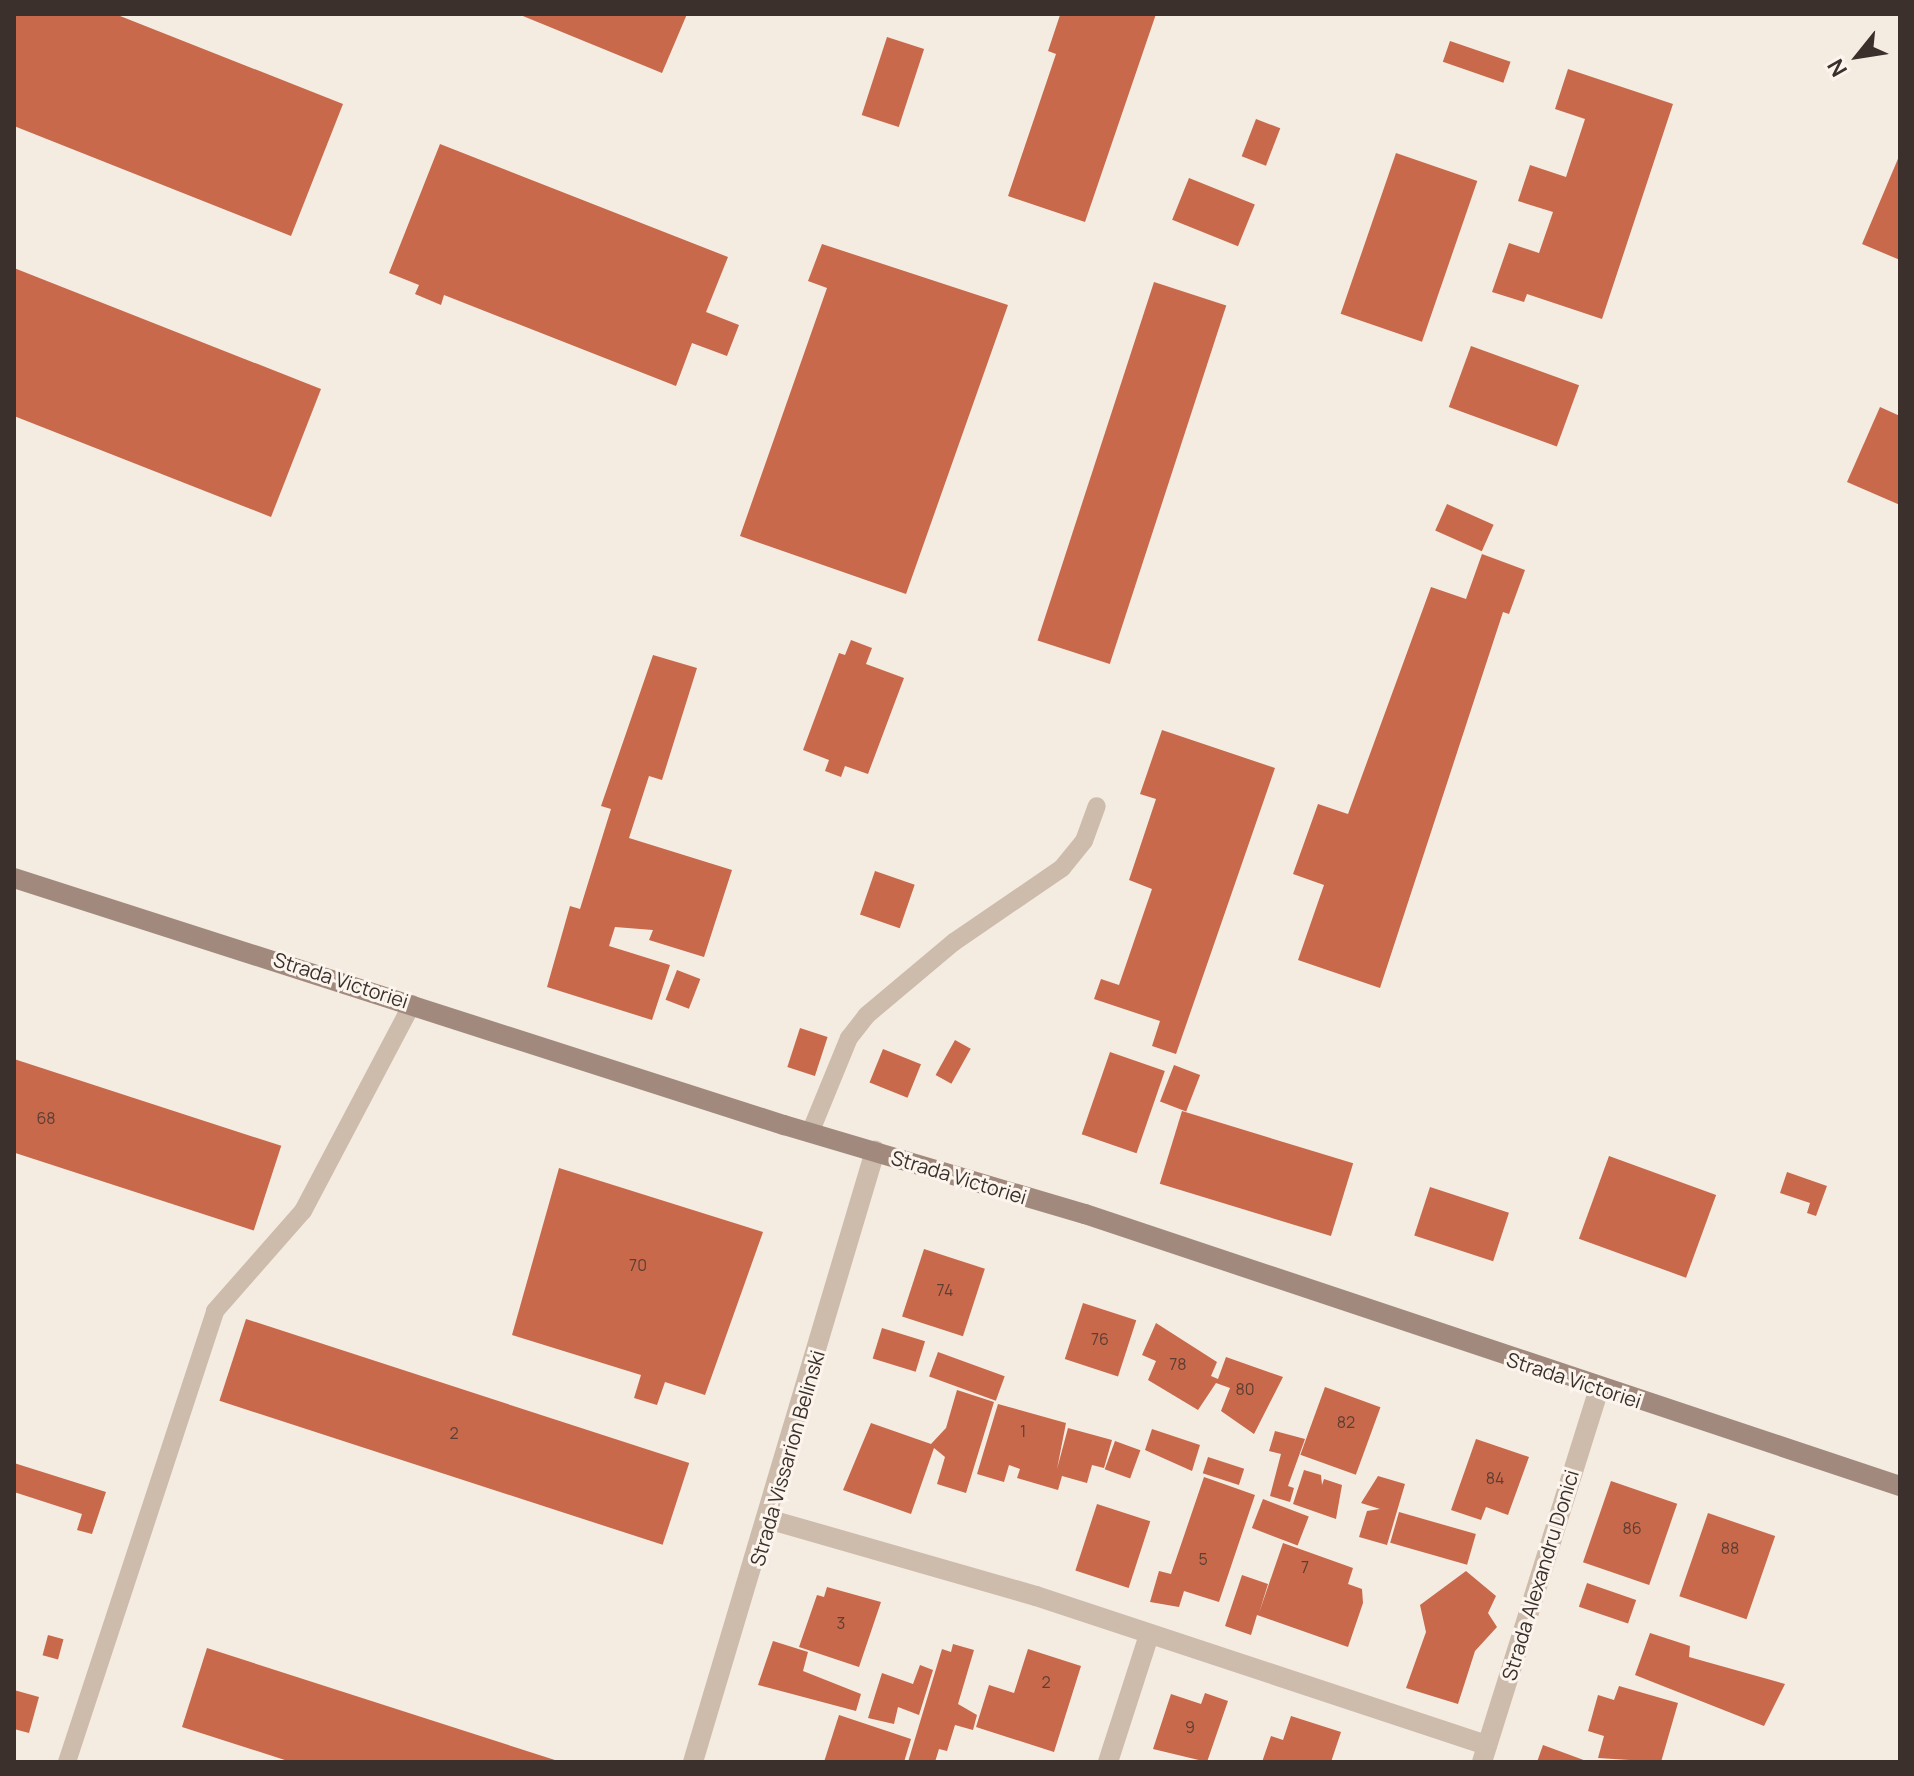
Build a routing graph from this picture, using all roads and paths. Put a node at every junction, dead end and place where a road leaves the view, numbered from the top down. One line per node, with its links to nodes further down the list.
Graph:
1 (1097, 806): 4 (lane)
2 (14, 878): 3 (street, Strada Victoriei)
3 (412, 1004): 4 (street, Strada Victoriei); 11 (lane)
4 (810, 1133): 5 (street, Strada Victoriei)
5 (875, 1151): 6 (street, Strada Victoriei); 8 (street, Strada Vissarion Belinski)
6 (1599, 1388): 7 (street, Strada Victoriei); 10 (street, Strada Alexandru Donici)
7 (1900, 1486)
8 (771, 1520): 9 (street); 12 (street, Strada Vissarion Belinski)
9 (1149, 1635): 10 (street); 13 (street)
10 (1484, 1754)
11 (67, 1762)
12 (693, 1762)
13 (1108, 1762)

